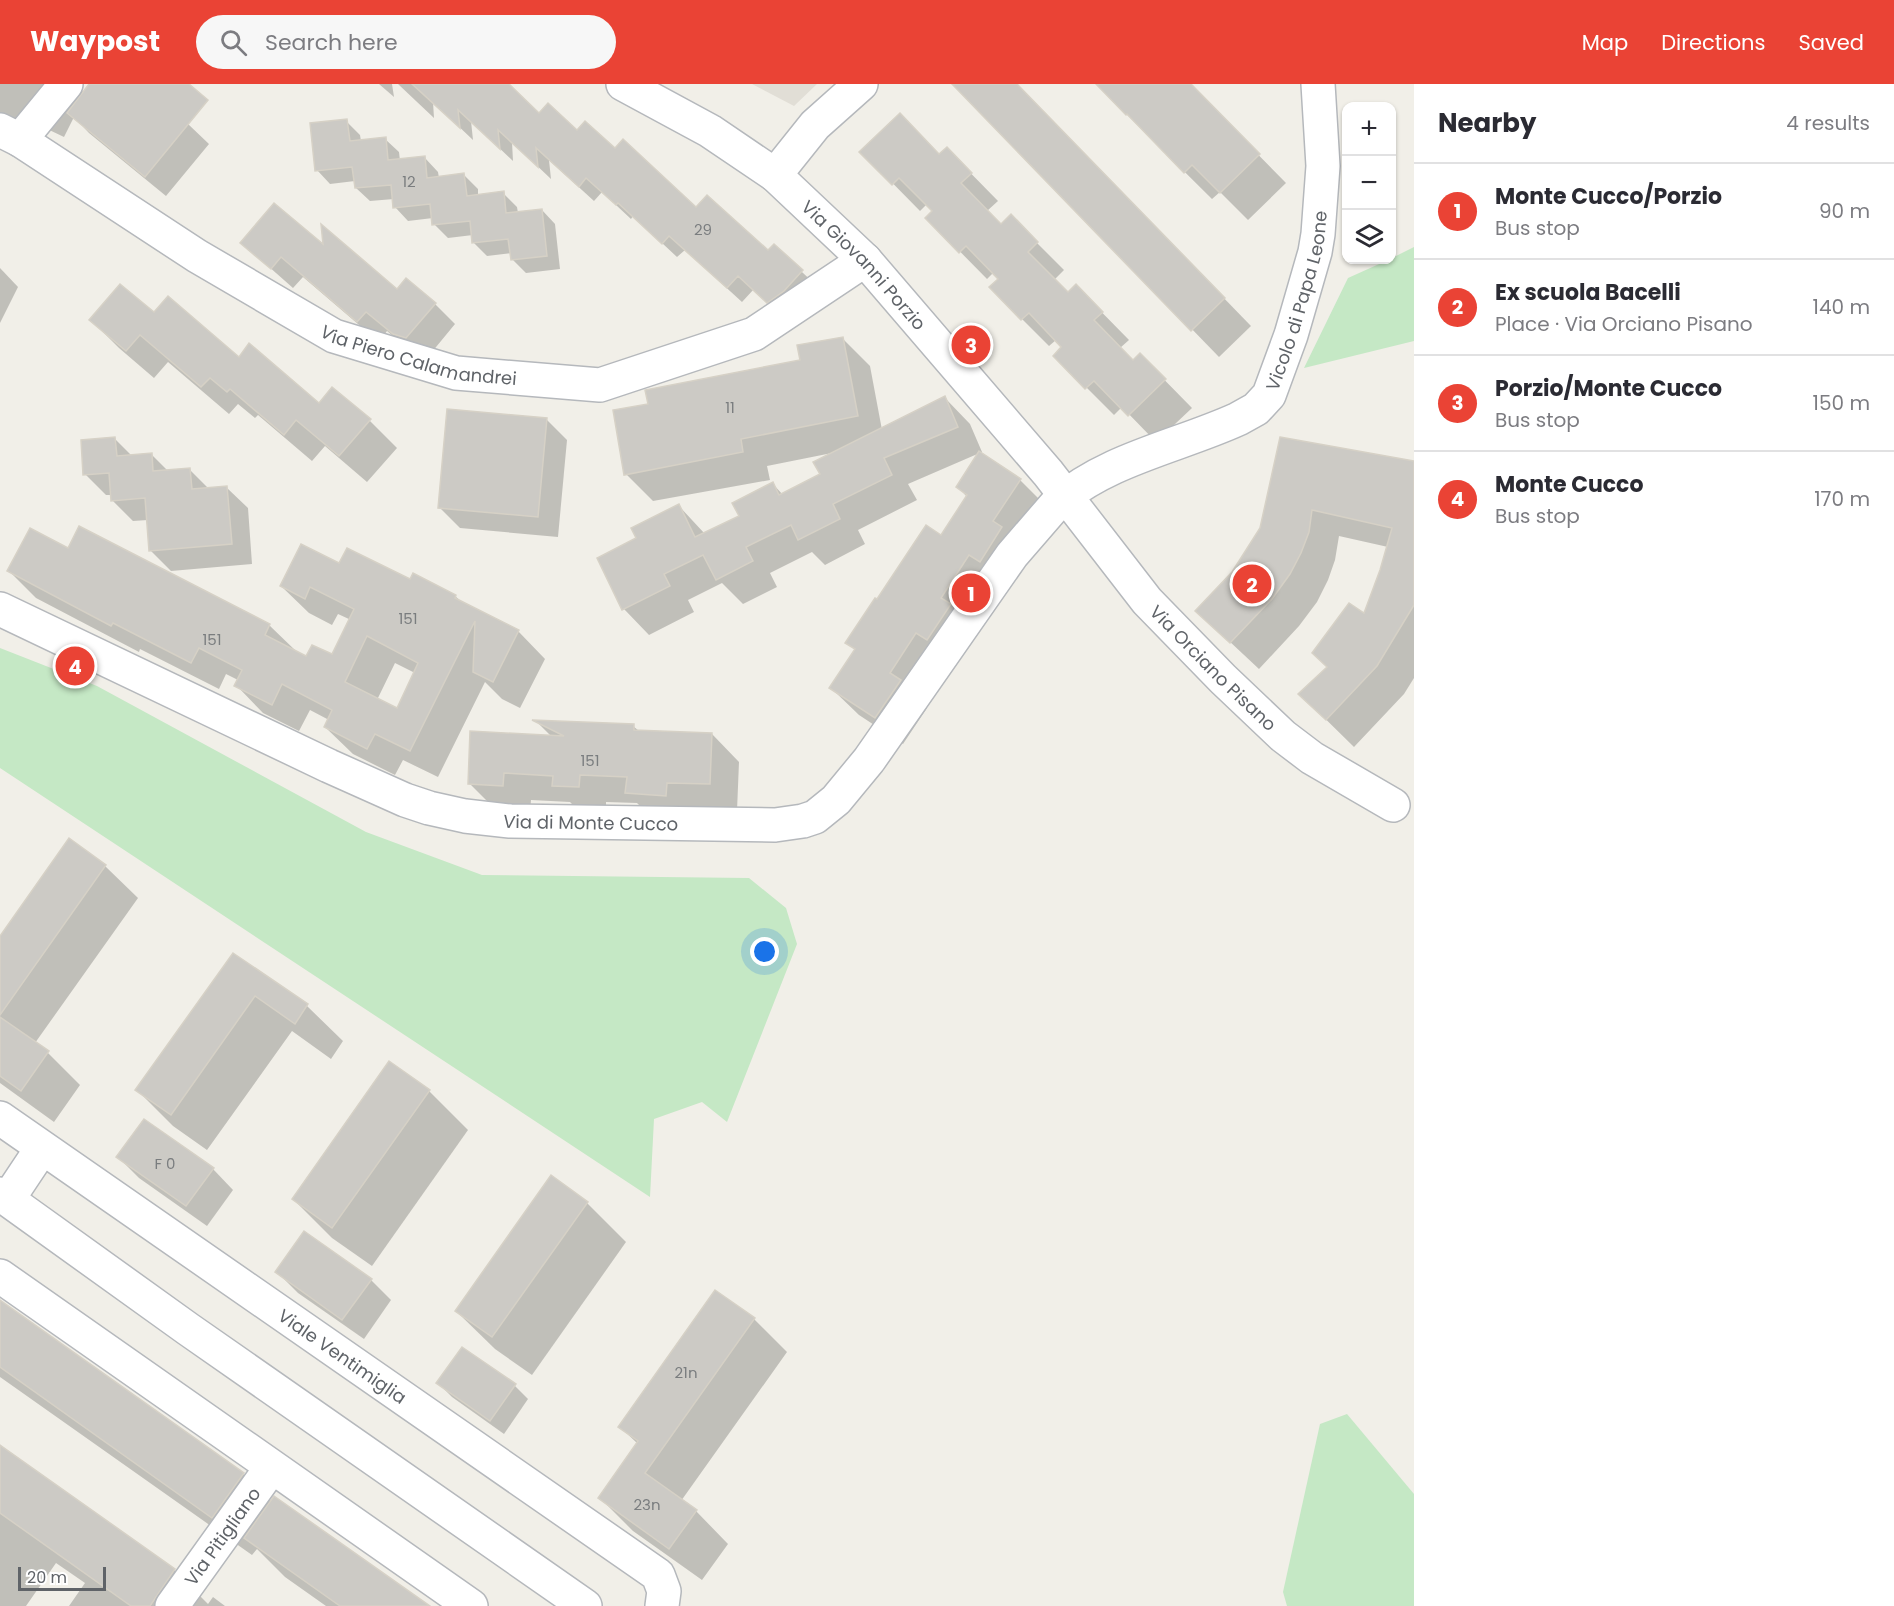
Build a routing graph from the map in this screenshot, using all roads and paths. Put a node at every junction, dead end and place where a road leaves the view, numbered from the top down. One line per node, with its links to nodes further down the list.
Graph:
1 (66, 84): 5 (street)
2 (623, 84): 6 (street, Via Giovanni Porzio)
3 (861, 84): 6 (street)
4 (1318, 84): 8 (street, Vicolo di Papa Leone)
5 (10, 135): 7 (street, Via Piero Calamandrei)
6 (776, 176): 7 (street, Via Giovanni Porzio)
7 (865, 260): 8 (street, Via Giovanni Porzio)
8 (1065, 495): 9 (street, Via di Monte Cucco); 10 (street, Via Orciano Pisano)
9 (0, 609)
10 (1393, 805)
11 (0, 1118): 12 (street, Viale Ventimiglia)
12 (42, 1148): 13 (street); 19 (street, Viale Ventimiglia)
13 (4, 1197): 18 (street)
14 (0, 1276): 15 (street)
15 (271, 1467): 16 (street, Via Pitigliano); 17 (street)
16 (172, 1606)
17 (471, 1606)
18 (585, 1606)
19 (662, 1606)

